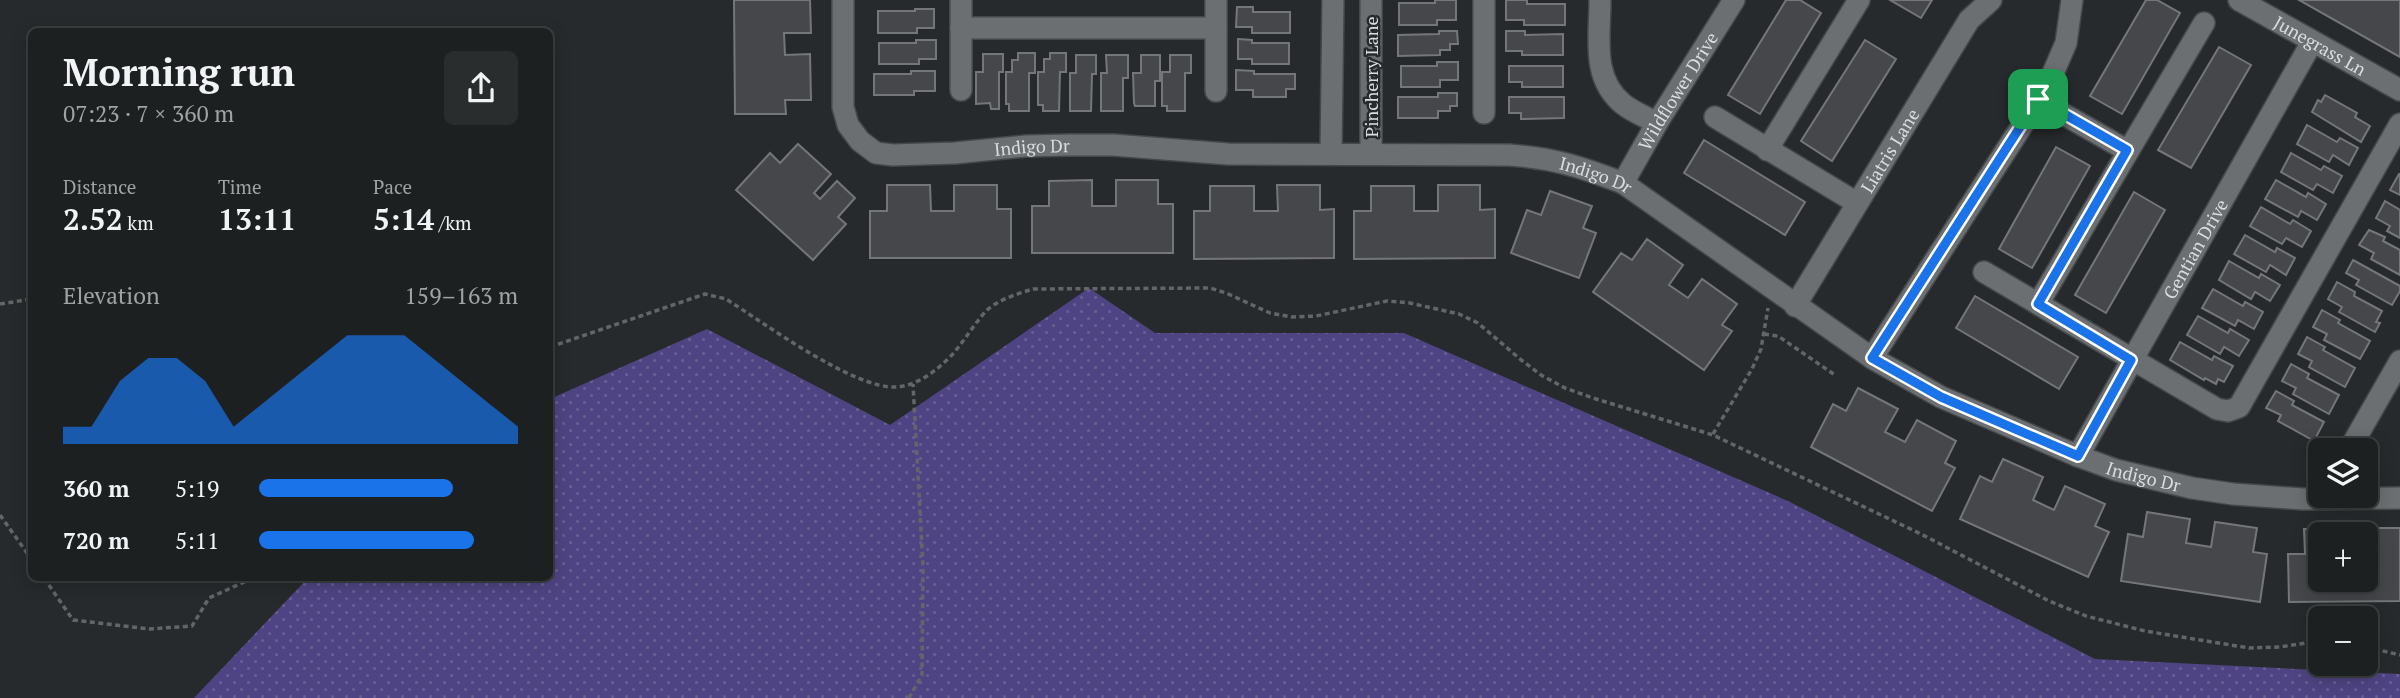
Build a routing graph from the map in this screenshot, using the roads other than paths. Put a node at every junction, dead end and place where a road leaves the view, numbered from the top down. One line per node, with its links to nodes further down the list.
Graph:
1 (843, 0): 27 (street, Indigo Dr)
2 (961, 0): 14 (street)
3 (1216, 0): 15 (street)
4 (1333, 0): 27 (street)
5 (1371, 0): 28 (street, Pincherry Lane)
6 (1484, 0): 21 (street)
7 (1600, 0): 23 (street)
8 (1734, 0): 23 (street, Wildflower Drive)
9 (1859, 0): 25 (street)
10 (1991, 0): 30 (street, Liatris Lane)
11 (2072, 0): 20 (street)
12 (2239, 0): 16 (street, Junegrass Ln)
13 (2204, 23): 26 (street)
14 (961, 28): 15 (street); 17 (street)
15 (1216, 29): 19 (street)
16 (2312, 42): 18 (street, Junegrass Ln); 35 (street, Gentian Drive)
17 (961, 90)
18 (2400, 90)
19 (1216, 91)
20 (2038, 99): 26 (street); 34 (street)
21 (1484, 113)
22 (1715, 117): 25 (street)
23 (1657, 123): 29 (street, Wildflower Drive)
24 (2400, 124): 35 (street)
25 (1767, 150): 30 (street)
26 (2127, 150): 32 (street)
27 (1331, 153): 28 (street, Indigo Dr)
28 (1371, 154): 29 (street, Indigo Dr)
29 (1623, 183): 33 (street, Indigo Dr)
30 (1857, 203): 33 (street, Liatris Lane)
31 (1984, 272): 32 (street)
32 (2038, 304): 35 (street)
33 (1796, 306): 34 (street, Indigo Dr)
34 (1872, 358): 38 (street, Indigo Dr)
35 (2131, 360): 38 (street, Gentian Drive)
36 (2400, 361): 37 (street)
37 (2356, 438)
38 (2078, 456): 39 (street, Indigo Dr)
39 (2308, 496)
40 (2378, 498): 41 (street, Indigo Dr)
41 (2400, 498)

